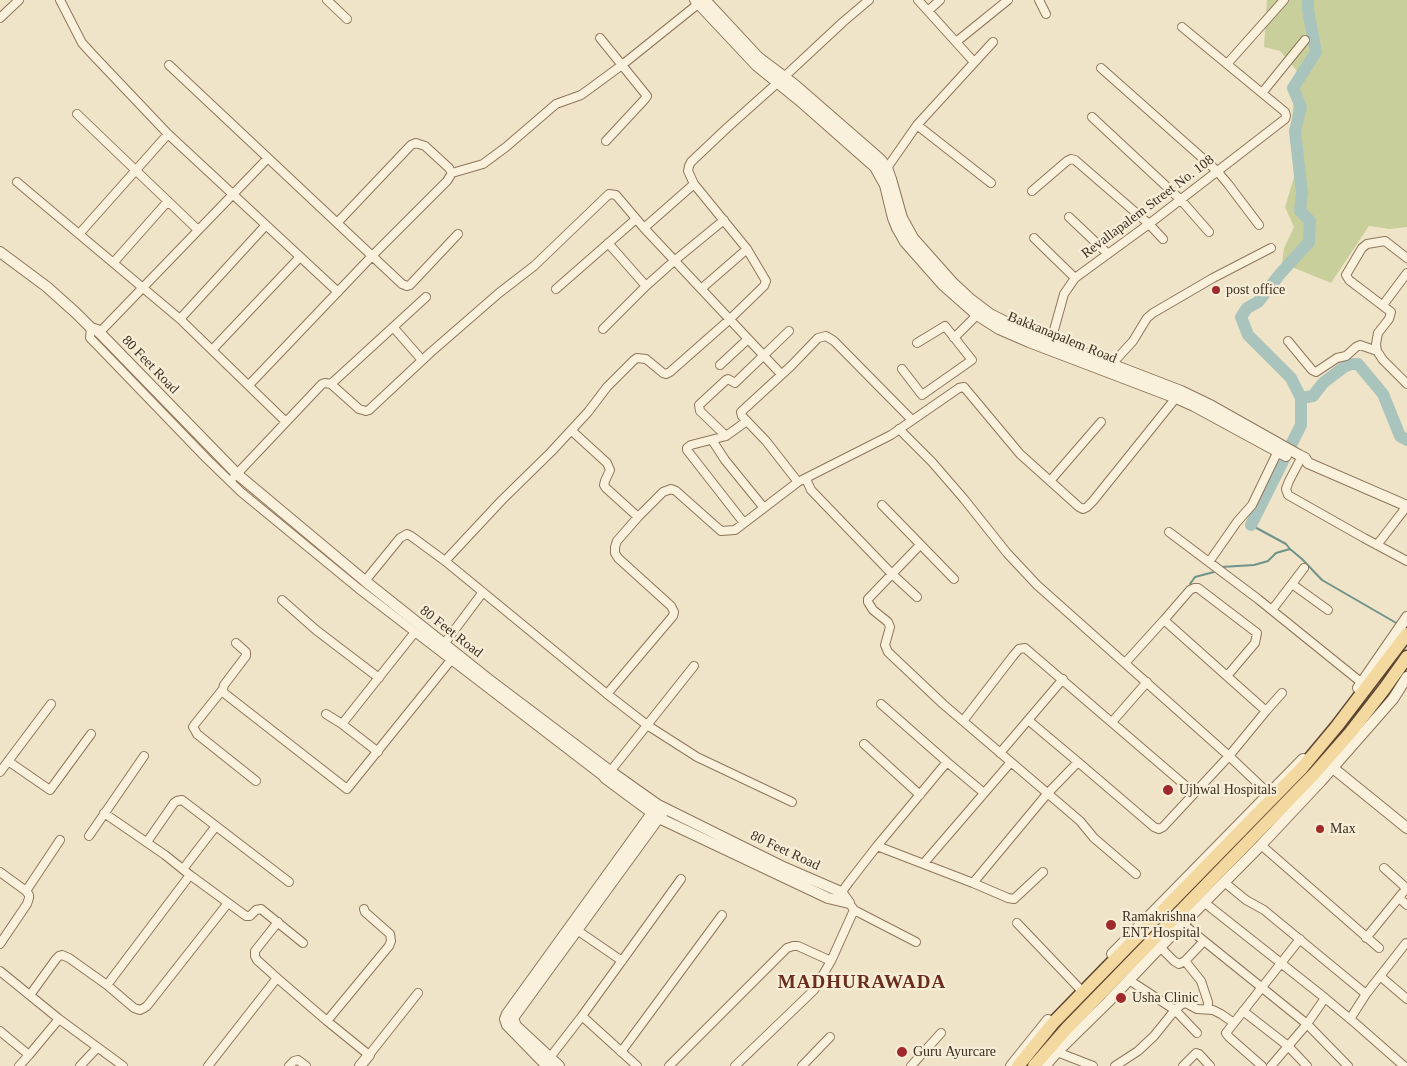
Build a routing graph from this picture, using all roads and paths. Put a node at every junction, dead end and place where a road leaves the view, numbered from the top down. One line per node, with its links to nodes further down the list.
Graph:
1 (19, 0): 13 (street)
2 (60, 0): 30 (street)
3 (327, 0): 14 (street)
4 (869, 0): 25 (street)
5 (918, 0): 11 (street)
6 (940, 0): 11 (street)
7 (1008, 0): 18 (street)
8 (1038, 0): 12 (street)
9 (1284, 0): 21 (street)
10 (699, 1): 23 (street); 25 (street, Bakkanapalem Road)
11 (928, 11): 18 (street)
12 (1046, 14)
13 (0, 18)
14 (347, 20)
15 (1182, 26): 21 (street)
16 (600, 38): 23 (street)
17 (1305, 40): 26 (street)
18 (956, 42): 20 (street)
19 (993, 42): 20 (street)
20 (974, 62): 29 (street)
21 (1227, 64): 26 (street)
22 (169, 65): 32 (street)
23 (622, 65): 31 (street); 36 (street)
24 (1101, 68): 35 (street)
25 (781, 80): 33 (street); 39 (street); 77 (street, Bakkanapalem Road)
26 (1262, 93): 35 (street, Revallapalem Street No. 108)
27 (77, 114): 34 (street)
28 (1092, 117): 42 (street)
29 (917, 126): 33 (street); 38 (street)
30 (168, 134): 34 (street); 41 (street)
31 (606, 141)
32 (268, 158): 41 (street); 47 (street)
33 (887, 168): 86 (street)
34 (136, 170): 43 (street); 54 (street)
35 (1217, 171): 42 (street, Revallapalem Street No. 108); 50 (street)
36 (452, 173): 47 (street); 63 (street)
37 (17, 182): 54 (street)
38 (990, 183)
39 (694, 184): 46 (street); 51 (street)
40 (1032, 191): 48 (street)
41 (232, 194): 49 (street); 52 (street)
42 (1181, 200): 48 (street, Revallapalem Street No. 108); 53 (street)
43 (168, 201): 52 (street); 67 (street)
44 (1069, 217): 62 (street)
45 (636, 219): 51 (street); 58 (street); 92 (street)
46 (724, 220): 60 (street); 66 (street)
47 (337, 223): 63 (street)
48 (1149, 224): 57 (street); 62 (street, Revallapalem Street No. 108)
49 (266, 225): 64 (street); 78 (street)
50 (1259, 226)
51 (644, 228): 66 (street)
52 (198, 230): 71 (street)
53 (1209, 232)
54 (80, 233): 67 (street)
55 (458, 234): 63 (street)
56 (1034, 238): 69 (street)
57 (1163, 239)
58 (608, 243): 70 (street); 72 (street)
59 (1271, 248): 93 (street)
60 (747, 249): 73 (street); 79 (street)
61 (0, 252): 82 (street, 80 Feet Road)
62 (1111, 252): 69 (street, Revallapalem Street No. 108)
63 (372, 256): 74 (street)
64 (300, 257): 74 (street); 89 (street)
65 (1407, 258): 76 (street)
66 (674, 260): 70 (street); 73 (street)
67 (114, 262): 71 (street)
68 (1407, 273): 76 (street)
69 (1075, 278): 86 (street, Revallapalem Street No. 108)
70 (646, 286): 81 (street)
71 (143, 287): 78 (street); 82 (street)
72 (556, 289)
73 (701, 289): 79 (street)
74 (338, 292): 99 (street)
75 (426, 297): 80 (street)
76 (1383, 305): 90 (street)
77 (977, 315): 84 (street); 100 (street, Bakkanapalem Road)
78 (180, 318): 89 (street)
79 (729, 320): 85 (street); 106 (street)
80 (393, 327): 92 (street); 97 (street)
81 (602, 329)
82 (95, 330): 111 (street, 80 Feet Road)
83 (788, 331): 91 (street)
84 (954, 338): 88 (street); 95 (street)
85 (748, 339): 91 (street); 94 (street)
86 (1051, 341): 93 (street)
87 (1288, 341): 90 (street)
88 (917, 344)
89 (212, 350): 99 (street)
90 (1377, 351): 98 (street)
91 (763, 356): 96 (street); 107 (street)
92 (422, 360): 97 (street)
93 (1112, 364): 100 (street)
94 (720, 365)
95 (902, 369)
96 (781, 374): 101 (street); 102 (street)
97 (331, 384): 103 (street)
98 (1407, 384)
99 (249, 385): 103 (street)
100 (1179, 395): 109 (street); 113 (street)
101 (912, 420): 105 (street); 113 (street)
102 (747, 421): 107 (street); 114 (street)
103 (286, 422): 111 (street)
104 (1101, 422): 113 (street)
105 (899, 429): 112 (street); 144 (street)
106 (572, 430): 118 (street); 124 (street)
107 (726, 436): 108 (street)
108 (712, 440): 117 (street); 119 (street)
109 (1282, 451): 110 (street); 125 (street)
110 (1300, 460): 116 (street); 122 (street)
111 (234, 478): 129 (street, 80 Feet Road); 138 (street)
112 (806, 479): 114 (street); 127 (street)
113 (1050, 481)
114 (798, 482): 117 (street)
115 (882, 505): 121 (street)
116 (1407, 506): 122 (street)
117 (764, 508): 119 (street)
118 (638, 517): 119 (street); 154 (street)
119 (744, 523)
120 (1169, 532): 125 (street)
121 (920, 544): 127 (street); 128 (street)
122 (1376, 545): 123 (street)
123 (1407, 560)
124 (445, 561): 129 (street); 131 (street)
125 (1209, 562): 134 (street)
126 (1304, 568): 130 (street)
127 (892, 574): 132 (street); 160 (street)
128 (954, 579)
129 (365, 581): 141 (street, 80 Feet Road)
130 (1292, 584): 134 (street); 135 (street)
131 (483, 592): 141 (street); 154 (street)
132 (917, 597)
133 (282, 600): 148 (street)
134 (1272, 610): 151 (street)
135 (1328, 610)
136 (1407, 617): 151 (street)
137 (1164, 620): 144 (street); 146 (street); 146 (street)
138 (415, 632): 143 (street); 148 (street)
139 (1407, 634): 276 (main road)
140 (236, 643): 152 (street)
141 (444, 644): 176 (street, 80 Feet Road)
142 (1407, 657): 277 (main road)
143 (451, 660): 166 (street); 176 (street)
144 (1125, 663): 150 (street)
145 (694, 666): 163 (street)
146 (1227, 676): 157 (street)
147 (1407, 677): 174 (street)
148 (379, 678): 162 (street)
149 (1062, 679): 159 (street); 160 (street); 161 (street)
150 (1147, 682): 161 (street); 169 (street)
151 (1362, 683): 180 (street)
152 (223, 688): 166 (street); 177 (street)
153 (1282, 693): 157 (street)
154 (607, 694): 163 (street)
155 (51, 704): 170 (street)
156 (881, 704): 171 (street)
157 (1266, 711): 169 (street)
158 (326, 714): 162 (street)
159 (1028, 720): 167 (street); 173 (street)
160 (963, 721): 167 (street)
161 (1112, 722): 179 (street)
162 (342, 724): 166 (street)
163 (648, 725): 176 (street); 183 (street)
164 (91, 734): 170 (street)
165 (864, 744): 182 (street)
166 (378, 752)
167 (1000, 753): 172 (street)
168 (144, 756): 185 (street)
169 (1229, 756): 179 (street); 180 (street)
170 (8, 761): 175 (street)
171 (947, 762): 178 (street); 182 (street)
172 (1011, 762): 178 (street); 181 (street)
173 (1078, 762): 179 (street); 181 (street)
174 (1333, 768): 187 (street); 191 (street)
175 (0, 772)
176 (607, 775): 184 (street, 80 Feet Road)
177 (256, 781)
178 (984, 793): 193 (street)
179 (1194, 793)
180 (1268, 793): 235 (street)
181 (1047, 794): 198 (street); 202 (street)
182 (920, 795): 192 (street)
183 (792, 802)
184 (659, 812): 205 (street, 80 Feet Road); 216 (street)
185 (104, 813): 188 (street); 190 (street)
186 (216, 826): 190 (street); 195 (street); 201 (street)
187 (1407, 828)
188 (89, 836)
189 (60, 840): 204 (street)
190 (147, 842): 195 (street)
191 (1261, 845): 203 (street); 217 (street)
192 (877, 846): 193 (street); 205 (street)
193 (924, 864): 202 (street)
194 (1384, 868): 206 (street)
195 (183, 869): 199 (street)
196 (0, 872): 204 (street)
197 (1042, 872): 202 (street)
198 (1136, 874)
199 (190, 875): 207 (street); 234 (street)
200 (681, 879): 226 (street)
201 (289, 882)
202 (973, 882)
203 (1224, 882): 208 (street); 218 (street)
204 (26, 890): 223 (street)
205 (839, 896): 210 (street)
206 (1399, 898): 209 (street); 217 (street)
207 (228, 903): 213 (street); 234 (street)
208 (1204, 903): 215 (street); 229 (street)
209 (1407, 905)
210 (852, 906): 221 (street); 227 (street)
211 (364, 909): 248 (street)
212 (722, 916): 257 (street)
213 (278, 922): 220 (street); 232 (street)
214 (1017, 922): 235 (street)
215 (1183, 924): 219 (street); 224 (street)
216 (574, 928): 226 (street); 261 (street)
217 (1366, 938): 225 (street)
218 (1300, 940): 229 (street); 238 (street)
219 (1204, 941): 228 (street); 236 (street)
220 (302, 942)
221 (916, 942)
222 (1407, 942): 231 (street)
223 (0, 944)
224 (1160, 947): 228 (street); 233 (street)
225 (1379, 948)
226 (622, 961): 245 (street)
227 (831, 961): 271 (street); 272 (street)
228 (1185, 961): 242 (street)
229 (1281, 964): 236 (street); 240 (street)
230 (0, 971): 239 (street)
231 (1380, 976): 238 (street); 241 (street)
232 (277, 978): 248 (street); 265 (street)
233 (1129, 980): 243 (street); 258 (street)
234 (106, 985): 239 (street)
235 (1078, 988): 275 (street)
236 (1262, 988): 244 (street); 250 (street)
237 (418, 993): 260 (street)
238 (1366, 994): 247 (street)
239 (30, 995): 246 (street)
240 (1324, 998): 247 (street); 250 (street)
241 (1407, 999)
242 (1208, 1009): 243 (street); 249 (street)
243 (1174, 1010): 252 (street); 280 (street)
244 (1243, 1011): 249 (street); 255 (street)
245 (582, 1016): 257 (street); 261 (street)
246 (59, 1019): 256 (street); 259 (street)
247 (1350, 1019): 287 (street)
248 (327, 1021): 260 (street)
249 (1232, 1022): 283 (street)
250 (1307, 1024): 255 (street); 286 (street)
251 (0, 1031): 259 (street)
252 (1198, 1033)
253 (941, 1034): 274 (street)
254 (830, 1037): 273 (street)
255 (1288, 1046): 284 (street); 285 (street)
256 (97, 1048): 263 (street); 264 (street)
257 (621, 1052): 270 (street)
258 (1057, 1052): 278 (street); 279 (street)
259 (29, 1055): 262 (street)
260 (368, 1055): 268 (street)
261 (547, 1063): 269 (street)
262 (19, 1066)
263 (80, 1066)
264 (123, 1066)
265 (208, 1066)
266 (289, 1066): 267 (street)
267 (306, 1066)
268 (360, 1066)
269 (559, 1066)
270 (637, 1066)
271 (669, 1066)
272 (735, 1066)
273 (802, 1066)
274 (912, 1066)
275 (1011, 1066)
276 (1018, 1066)
277 (1034, 1066)
278 (1045, 1066)
279 (1093, 1066)
280 (1115, 1066)
281 (1183, 1066): 282 (street)
282 (1210, 1066)
283 (1262, 1066)
284 (1271, 1066)
285 (1307, 1066)
286 (1348, 1066)
287 (1404, 1066)

